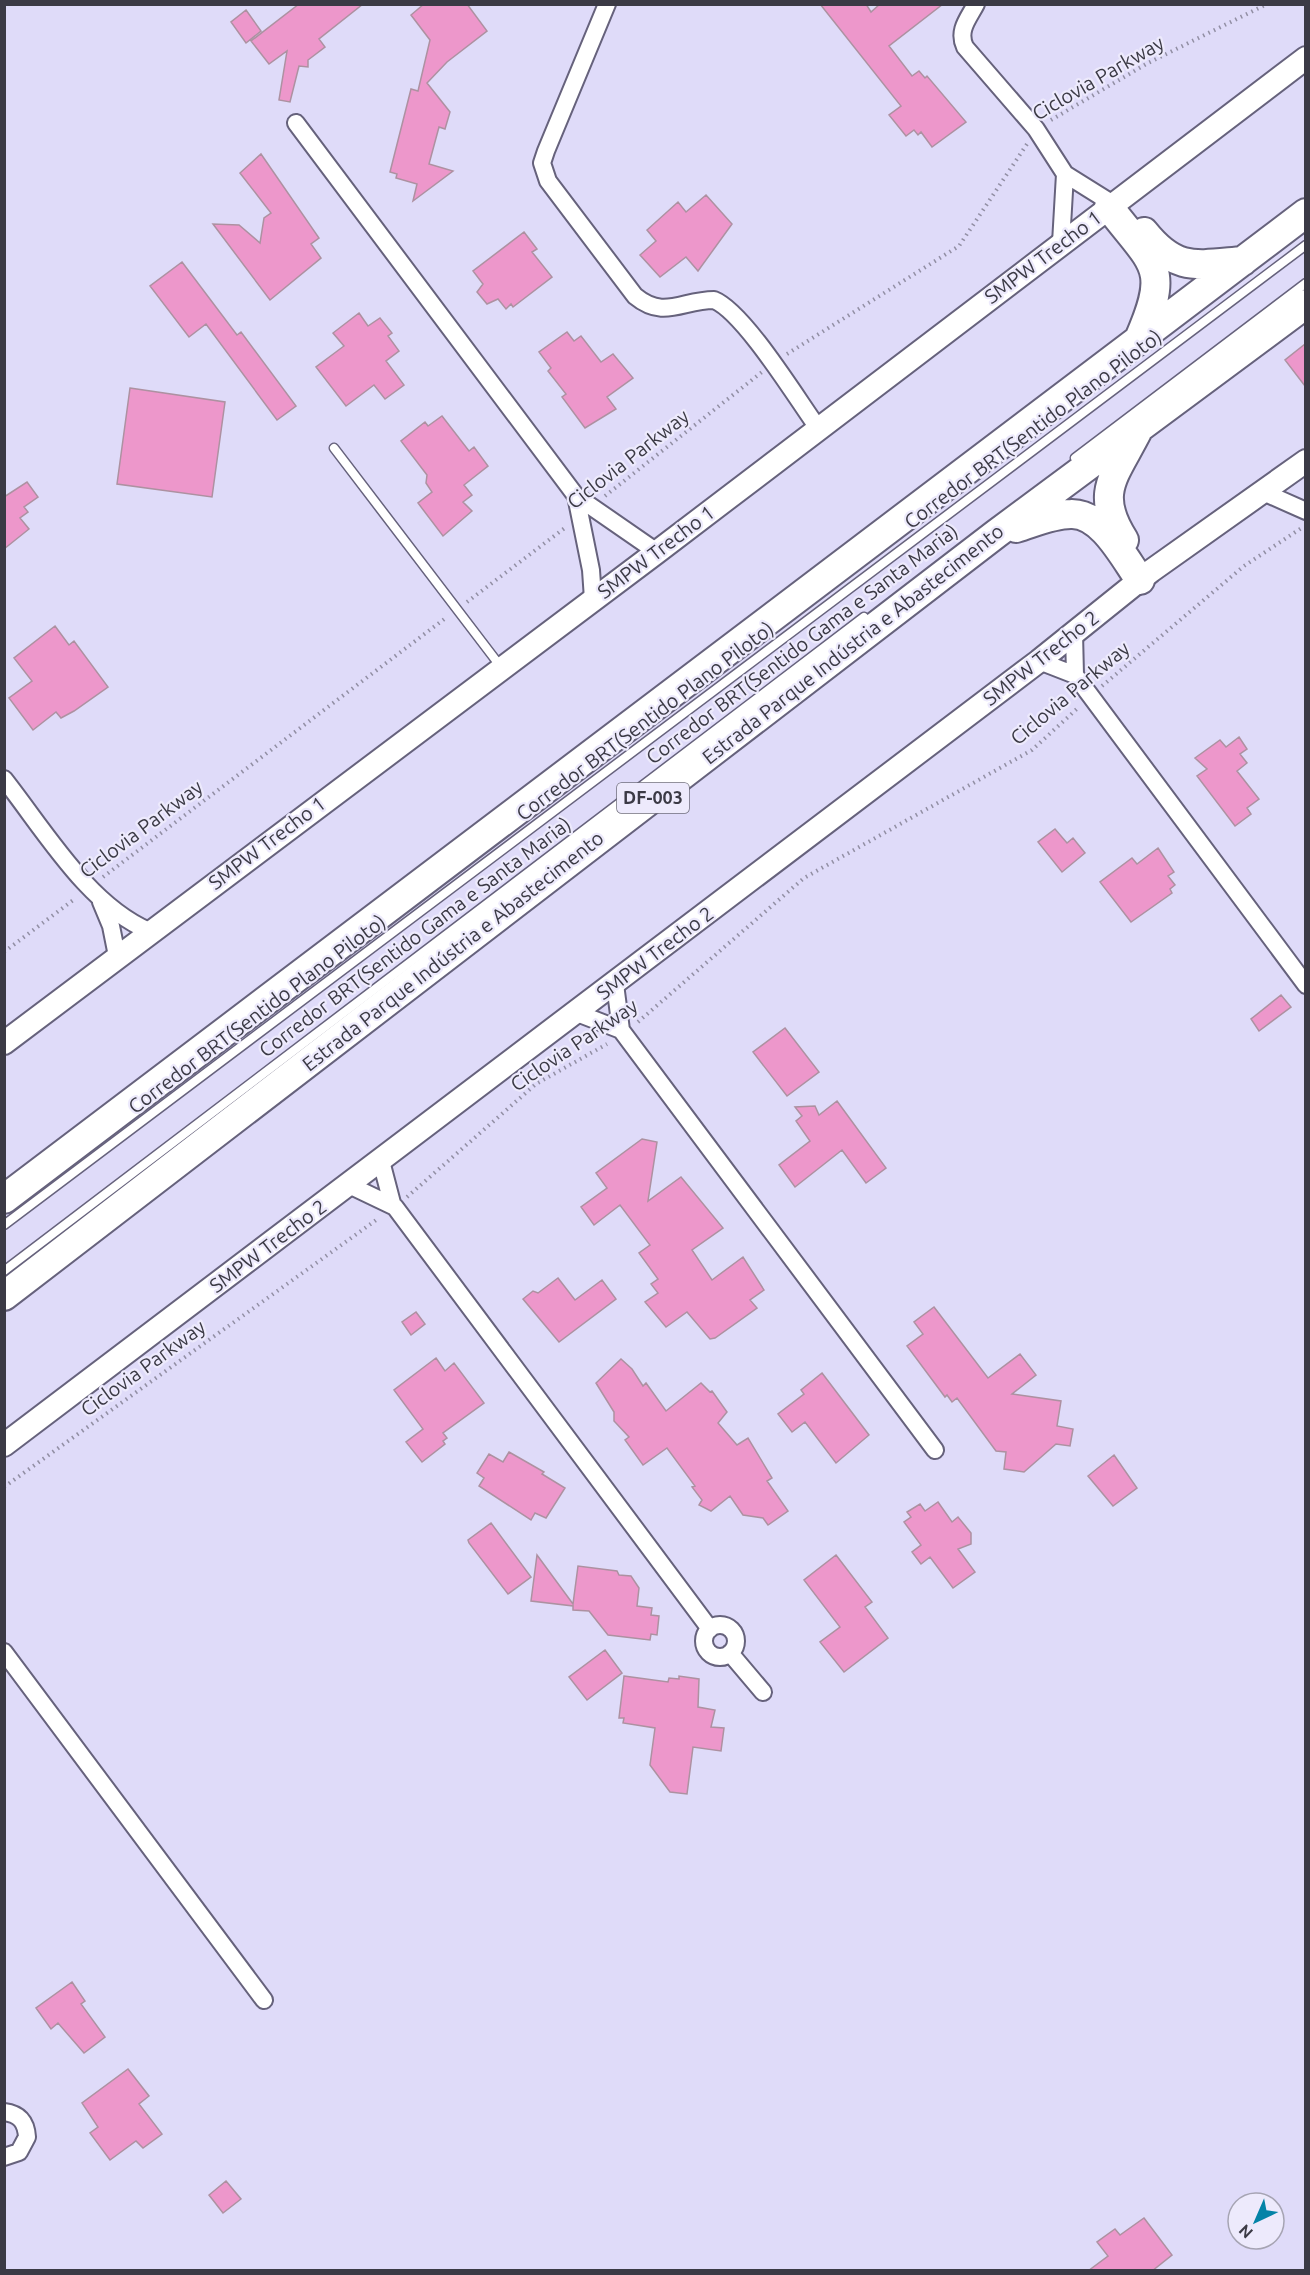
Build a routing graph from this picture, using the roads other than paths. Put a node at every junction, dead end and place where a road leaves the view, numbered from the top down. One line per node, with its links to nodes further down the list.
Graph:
1 (608, 4): 15 (street)
2 (977, 5): 5 (street)
3 (1305, 58): 6 (street, SMPW Trecho 1)
4 (296, 123): 21 (street)
5 (1065, 174): 6 (street); 8 (street)
6 (1114, 203): 8 (street, SMPW Trecho 1); 10 (highway); 13 (highway)
7 (1305, 213): 10 (highway)
8 (1061, 243): 15 (street, SMPW Trecho 1)
9 (1305, 245): 44 (lane, Corredor BRT(Sentido Plano Piloto))
10 (1243, 261): 13 (highway)
11 (1305, 283): 18 (lane)
12 (1305, 304): 14 (highway, Estrada Parque Indústria e Abastecimento / DF-003)
13 (1137, 343): 42 (highway)
14 (1140, 426): 22 (highway, Estrada Parque Indústria e Abastecimento / DF-003); 24 (highway)
15 (818, 428): 23 (street, SMPW Trecho 1)
16 (334, 448): 29 (lane)
17 (1305, 460): 19 (street, SMPW Trecho 2)
18 (1064, 466)
19 (1263, 492): 20 (street); 24 (street, SMPW Trecho 2)
20 (1305, 511)
21 (585, 512): 23 (street); 25 (street)
22 (996, 534): 24 (highway); 46 (highway, Estrada Parque Indústria e Abastecimento / DF-003)
23 (657, 552): 25 (street, SMPW Trecho 1)
24 (1146, 575): 27 (street, SMPW Trecho 2)
25 (593, 599): 29 (street, SMPW Trecho 1)
26 (875, 609): 45 (lane, Corredor BRT(Sentido Gama e Santa Maria))
27 (1074, 633): 28 (street, SMPW Trecho 2); 30 (street)
28 (1039, 661): 30 (street); 35 (street, SMPW Trecho 2)
29 (502, 668): 33 (street, SMPW Trecho 1)
30 (1076, 675): 36 (street)
31 (4, 779): 32 (street)
32 (101, 902): 33 (street); 34 (street)
33 (149, 931): 34 (street, SMPW Trecho 1)
34 (117, 956): 39 (street, SMPW Trecho 1)
35 (615, 984): 37 (street, SMPW Trecho 2); 38 (street)
36 (1305, 985)
37 (577, 1013): 38 (street); 40 (street, SMPW Trecho 2)
38 (622, 1032): 48 (street)
39 (4, 1043)
40 (381, 1161): 41 (street, SMPW Trecho 2); 43 (street)
41 (349, 1185): 43 (street); 47 (street, SMPW Trecho 2)
42 (4, 1199)
43 (393, 1205): 50 (street)
44 (4, 1224)
45 (4, 1271)
46 (4, 1296)
47 (4, 1445)
48 (935, 1450)
49 (4, 1652): 51 (street)
50 (763, 1692)
51 (264, 2000)
52 (4, 2112): 53 (street)
53 (4, 2157)

